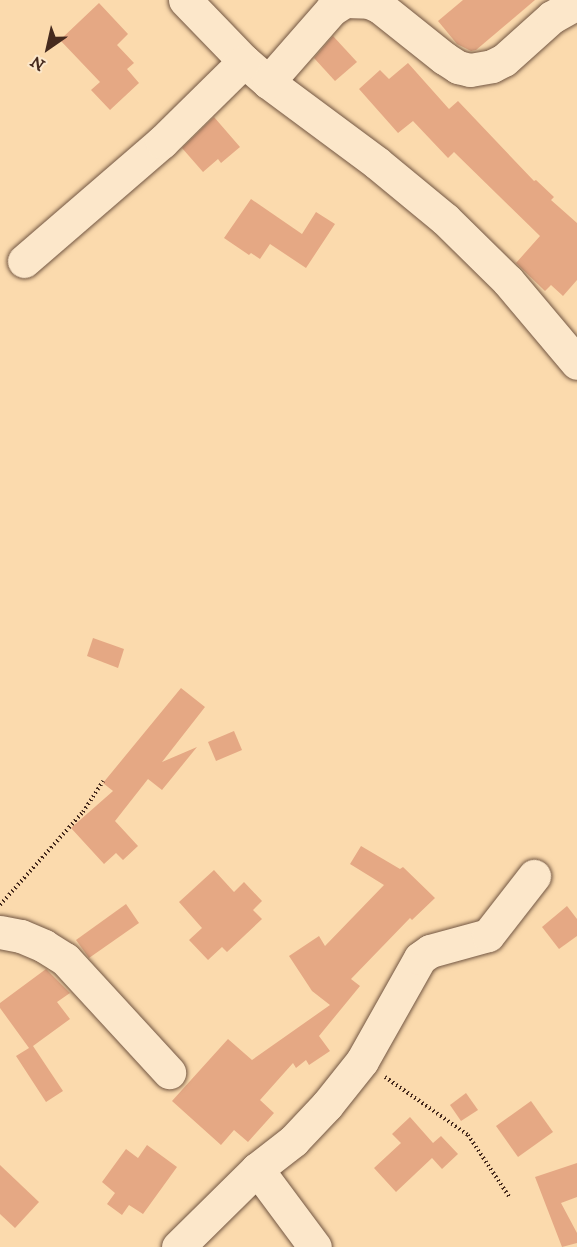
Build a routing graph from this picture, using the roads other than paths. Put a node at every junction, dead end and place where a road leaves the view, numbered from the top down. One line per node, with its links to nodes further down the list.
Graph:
1 (185, 0): 3 (street)
2 (577, 3): 4 (street)
3 (244, 61): 4 (street); 5 (street)
4 (268, 82): 6 (street)
5 (24, 261)
6 (577, 363)
7 (534, 876): 10 (street)
8 (0, 932): 9 (street)
9 (169, 1072)
10 (257, 1169): 11 (street); 12 (street)
11 (178, 1247)
12 (315, 1247)

